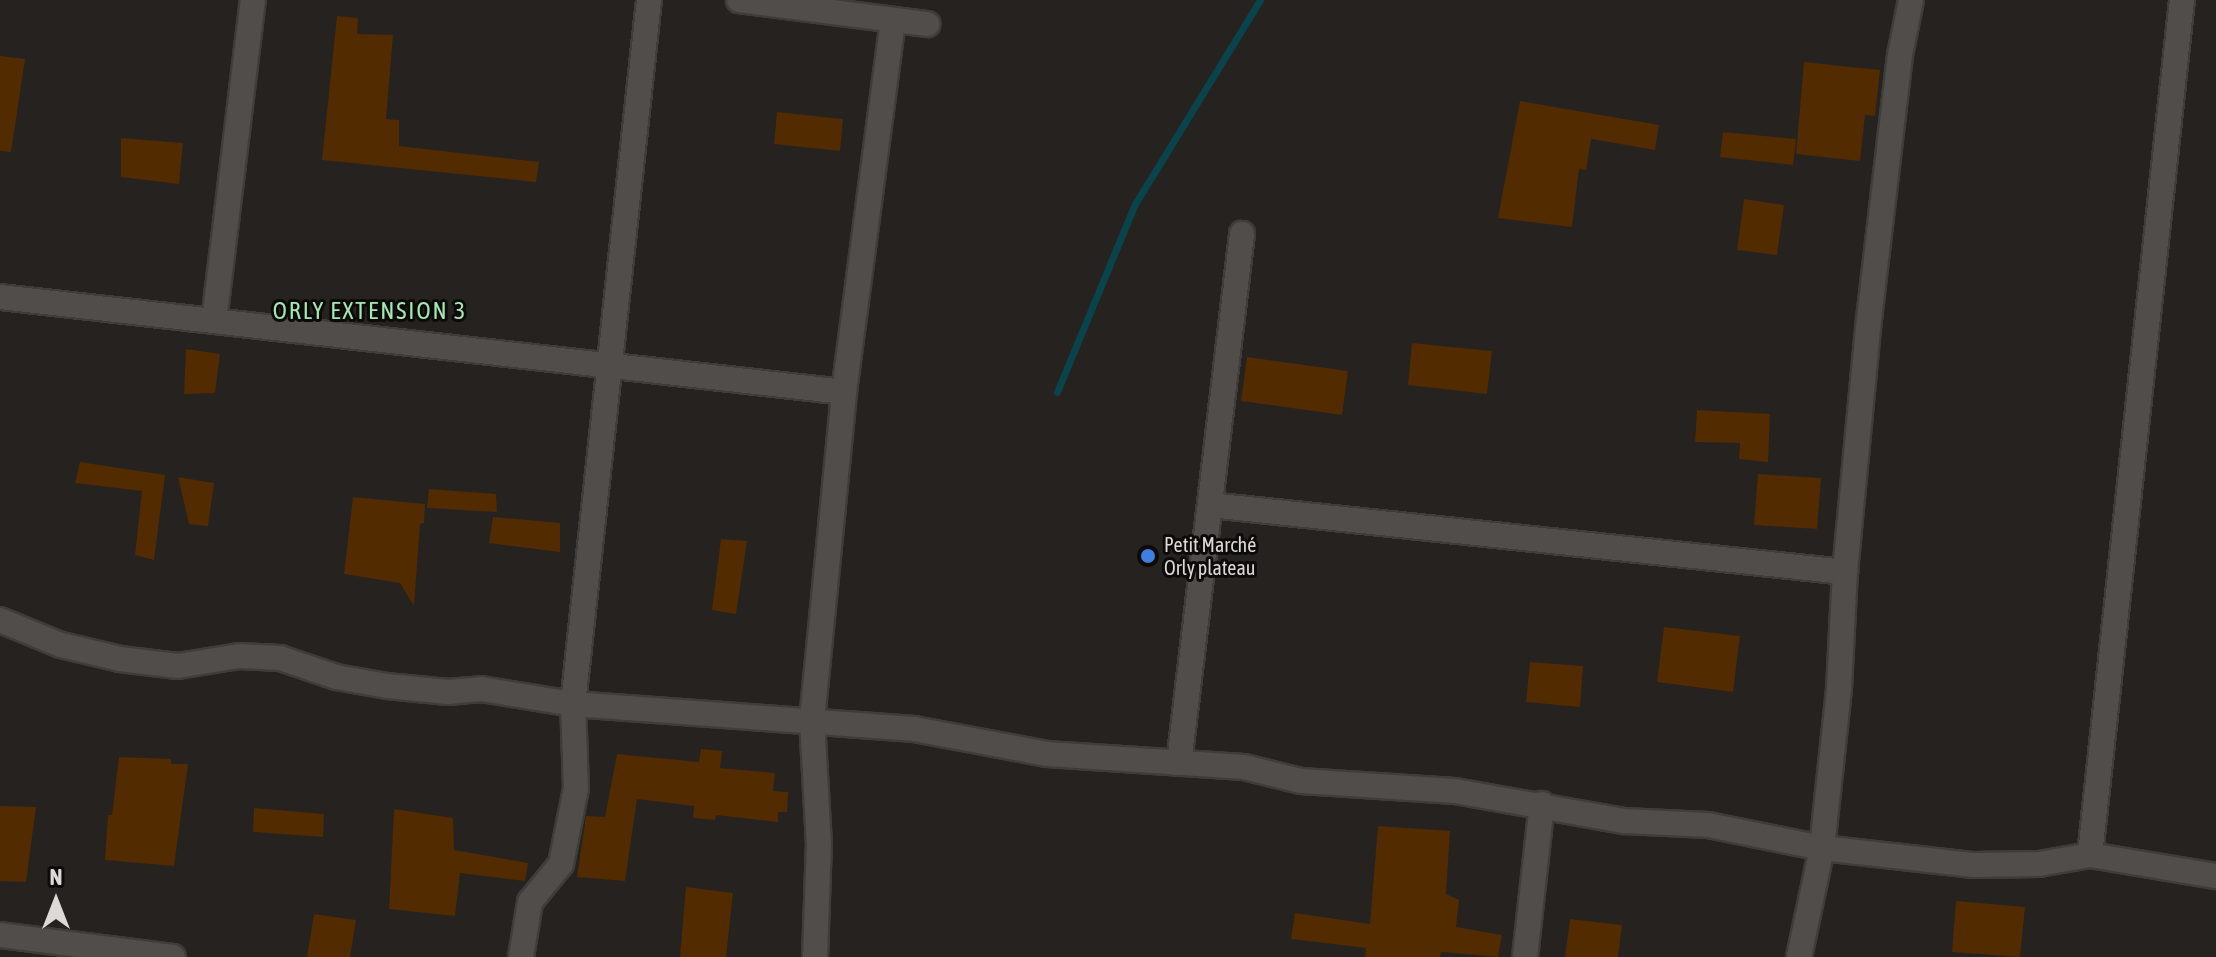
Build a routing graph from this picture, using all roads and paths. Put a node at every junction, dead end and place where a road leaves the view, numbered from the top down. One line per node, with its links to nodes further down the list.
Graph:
1 (253, 0): 10 (street)
2 (649, 0): 11 (street)
3 (739, 0): 6 (street)
4 (1911, 0): 14 (street)
5 (2182, 0): 21 (street)
6 (893, 20): 7 (street); 12 (street)
7 (927, 24)
8 (1242, 234): 13 (street)
9 (0, 297): 10 (street)
10 (214, 321): 11 (street)
11 (609, 366): 12 (street); 16 (street)
12 (844, 392): 17 (street)
13 (1210, 505): 14 (street); 18 (street)
14 (1845, 572): 20 (street)
15 (0, 620): 16 (street)
16 (573, 704): 17 (street); 25 (street)
17 (812, 720): 18 (street); 26 (street)
18 (1179, 763): 19 (street)
19 (1542, 804): 20 (street); 27 (street)
20 (1822, 848): 21 (street); 28 (street)
21 (2090, 855): 22 (street)
22 (2216, 876)
23 (0, 935): 24 (street)
24 (173, 957)
25 (521, 957)
26 (815, 957)
27 (1525, 957)
28 (1799, 957)

